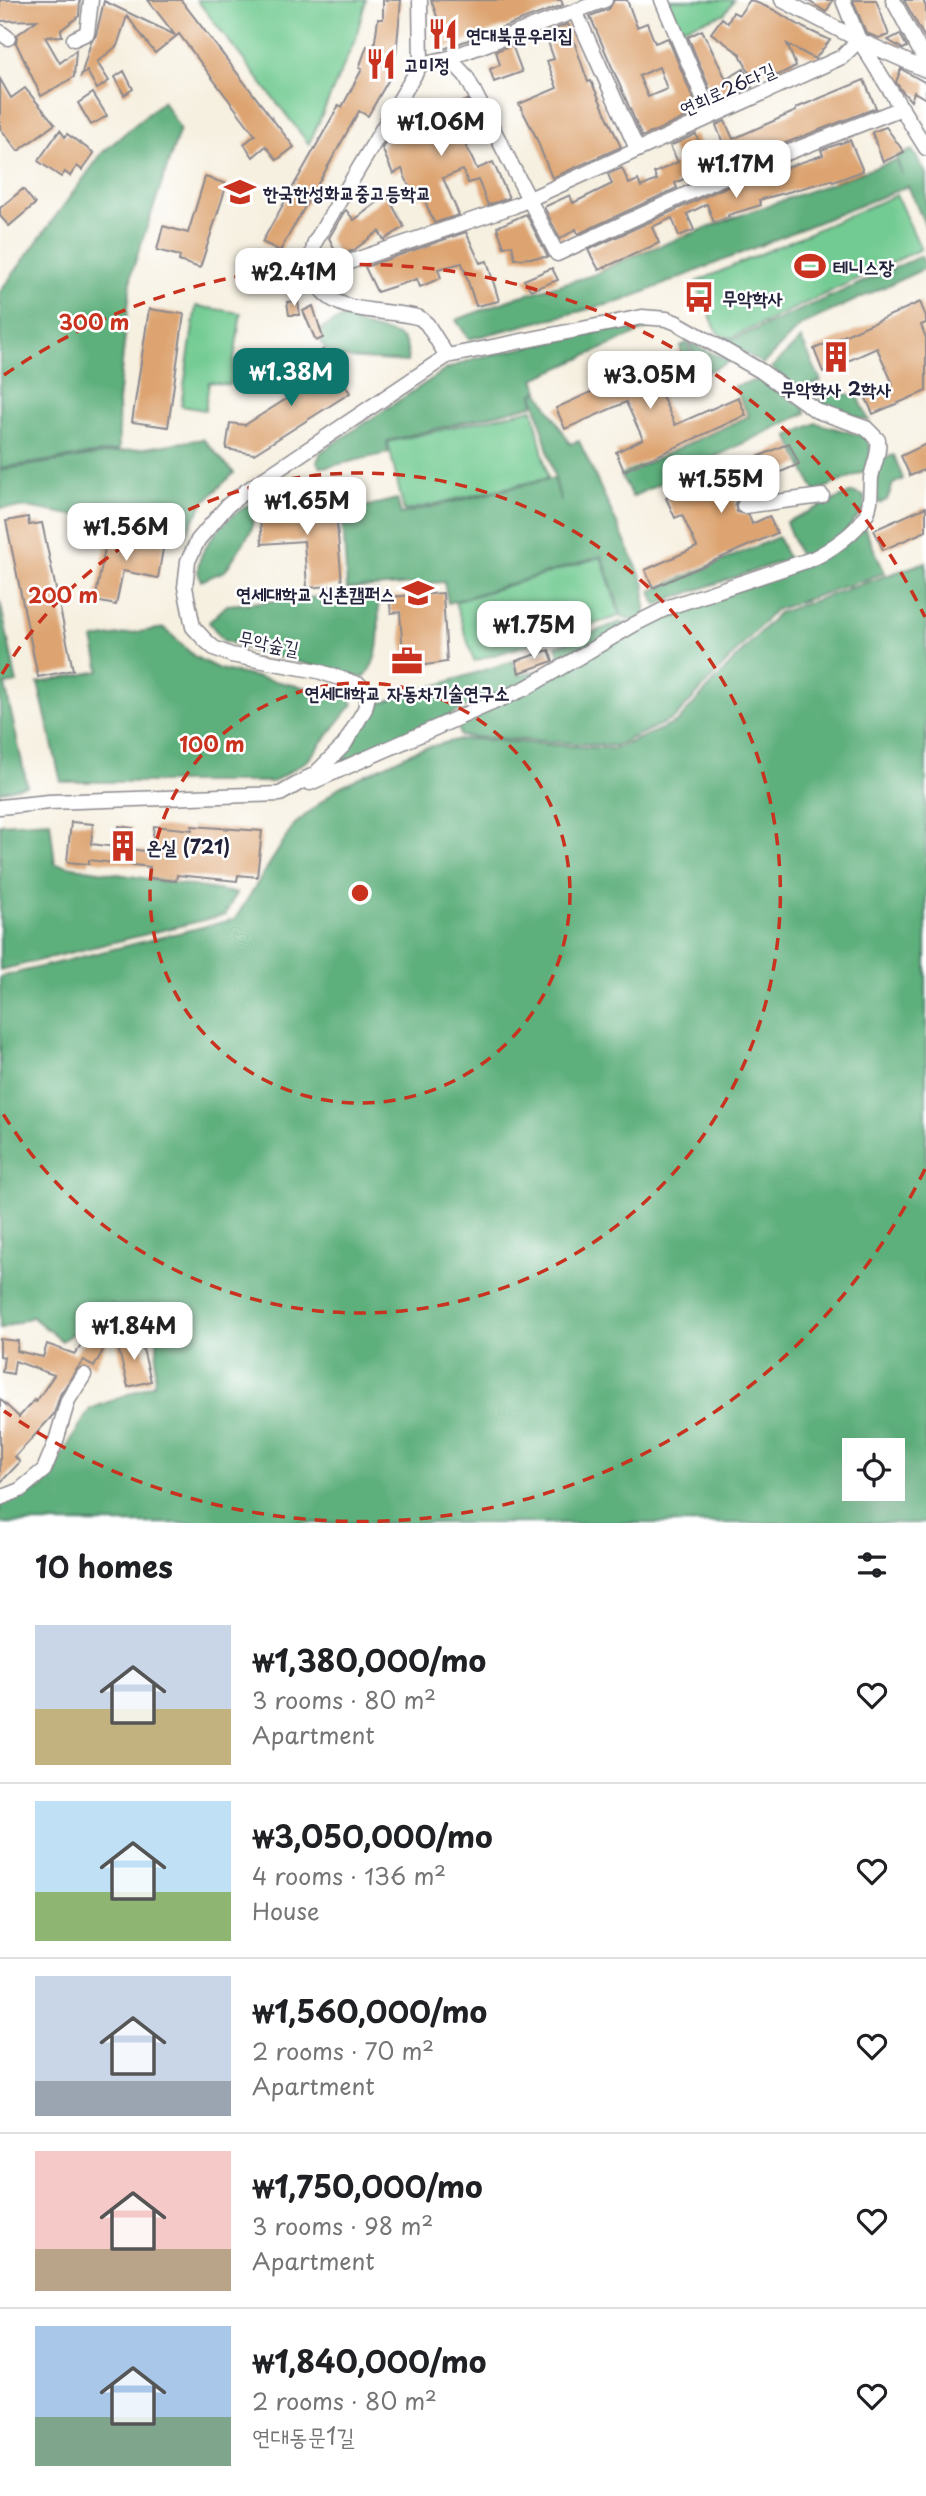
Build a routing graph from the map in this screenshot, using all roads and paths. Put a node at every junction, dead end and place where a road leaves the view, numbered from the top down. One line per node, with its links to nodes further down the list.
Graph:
1 (91, 0): 9 (street)
2 (420, 0): 13 (street)
3 (605, 0): 8 (street)
4 (662, 0): 16 (street)
5 (782, 0): 10 (street)
6 (843, 0): 10 (street)
7 (893, 0): 12 (street)
8 (575, 11): 11 (street); 18 (street)
9 (74, 39)
10 (859, 40): 14 (street); 15 (street); 16 (street, 연희로26다길)
11 (449, 58): 13 (street); 19 (street)
12 (926, 62)
13 (421, 64): 20 (street)
14 (926, 70)
15 (902, 108): 17 (street); 19 (street)
16 (711, 116): 18 (street, 연희로26다길)
17 (926, 148)
18 (637, 149): 19 (street, 연희로26다길)
19 (529, 199): 20 (street, 연희로26다길)
20 (314, 274): 21 (street)
21 (447, 356): 24 (street, 무악숲길); 24 (street)
22 (822, 496): 23 (street)
23 (744, 506)
24 (307, 778): 25 (street, 무악숲길)
25 (0, 807)
26 (84, 1375): 27 (street)
27 (0, 1497)

